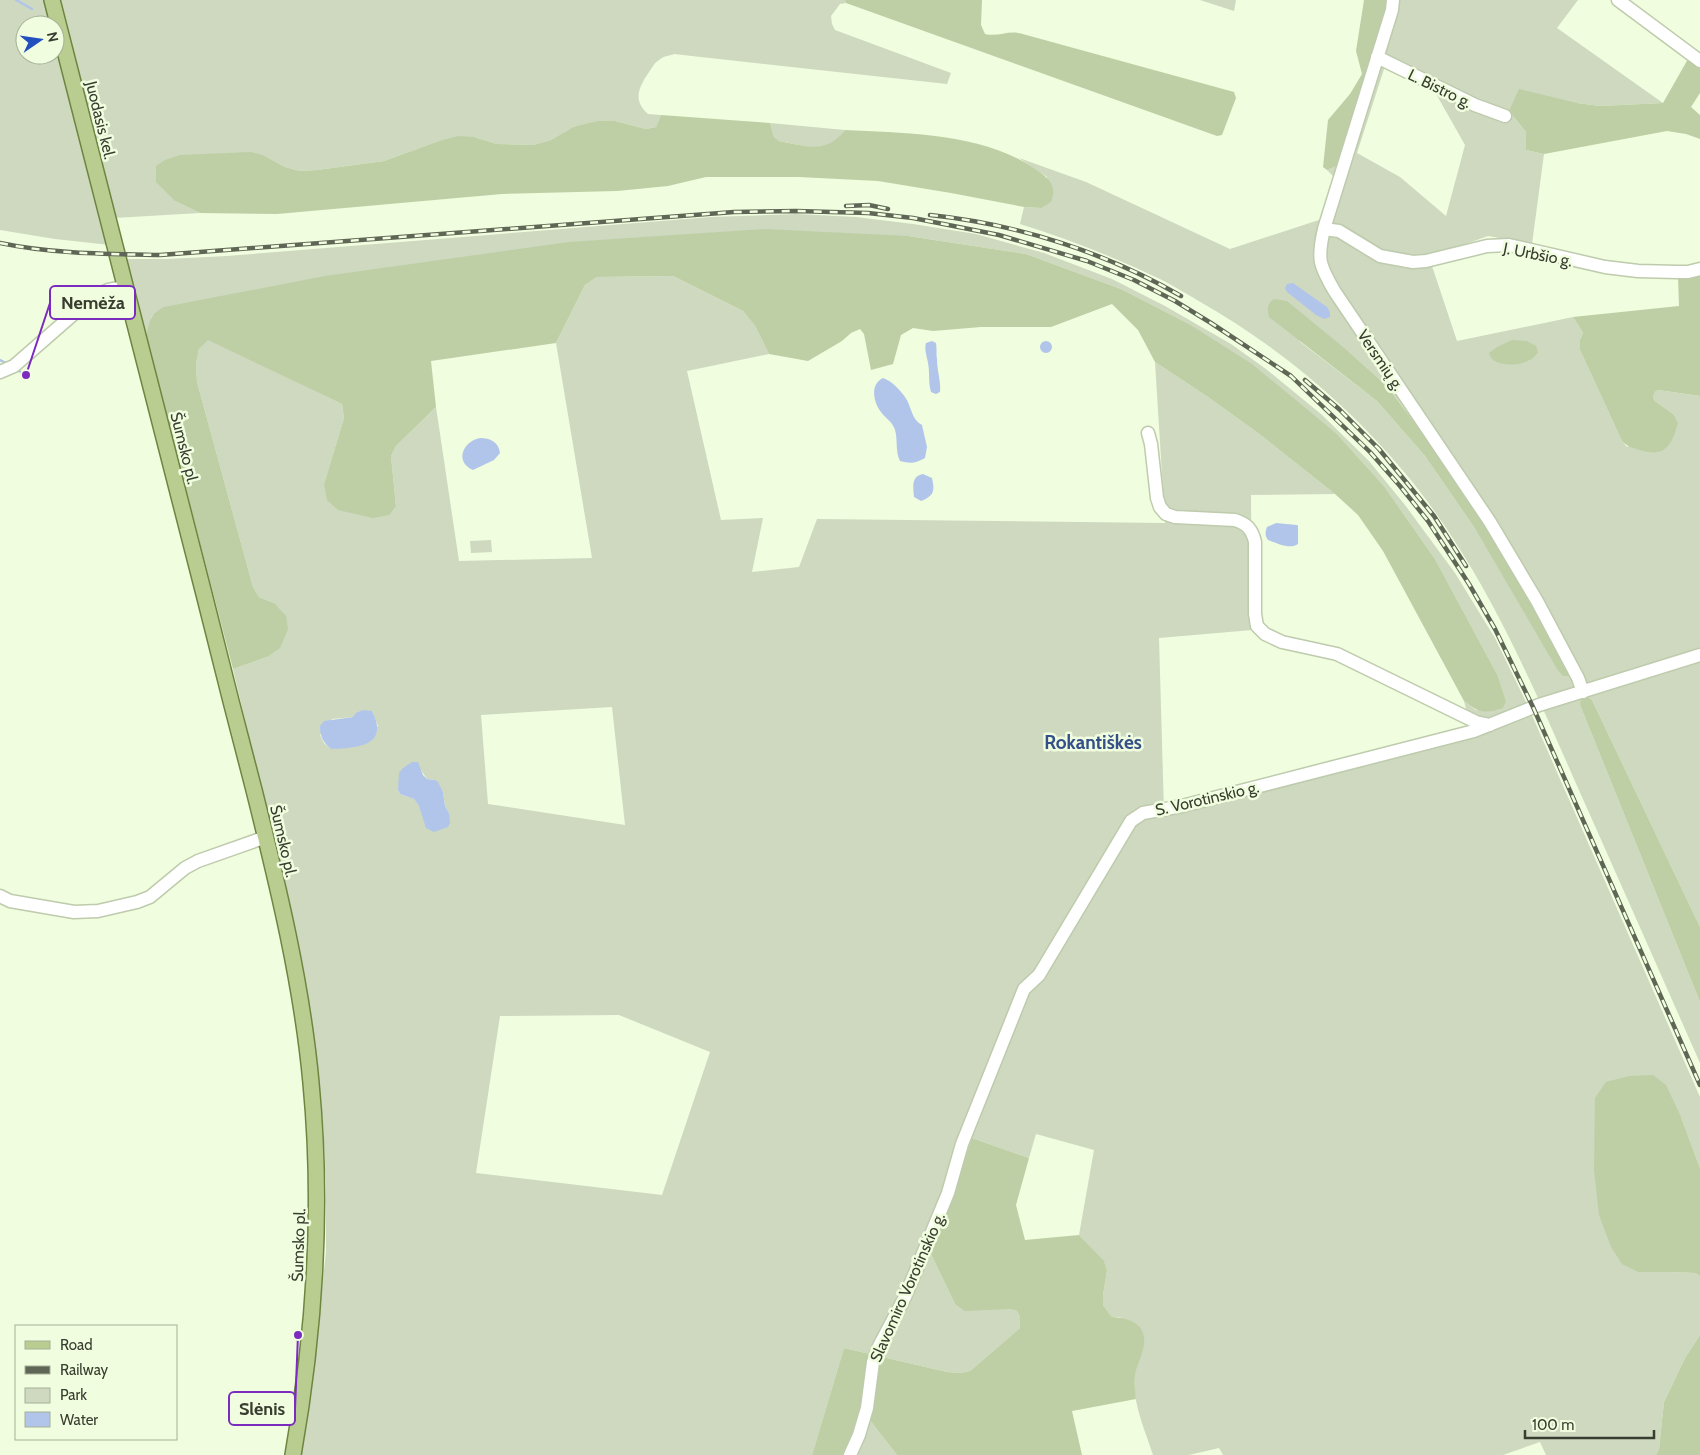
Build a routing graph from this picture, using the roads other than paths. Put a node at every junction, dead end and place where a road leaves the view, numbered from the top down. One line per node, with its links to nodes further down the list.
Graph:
1 (52, 0): 8 (main road, Juodasis kel.)
2 (1393, 0): 4 (street, Versmių g.)
3 (1618, 0): 5 (street)
4 (1377, 57): 6 (street, L. Bistro g.); 7 (street, Versmių g.)
5 (1700, 61)
6 (1505, 116)
7 (1324, 228): 9 (street, J. Urbšio g.); 14 (street, Versmių g.)
8 (116, 248): 10 (main road, Šumsko pl.)
9 (1700, 269)
10 (126, 287): 11 (street); 16 (main road, Šumsko pl.)
11 (0, 372)
12 (1148, 433): 15 (street)
13 (1700, 655): 14 (street, S. Vorotinskio g.)
14 (1583, 692): 15 (street, S. Vorotinskio g.)
15 (1490, 725): 18 (street, S. Vorotinskio g.)
16 (266, 837): 17 (street); 19 (main road, Šumsko pl.)
17 (0, 896)
18 (972, 1122): 20 (street, Slavomiro Vorotinskio g.)
19 (293, 1455)
20 (850, 1455)

